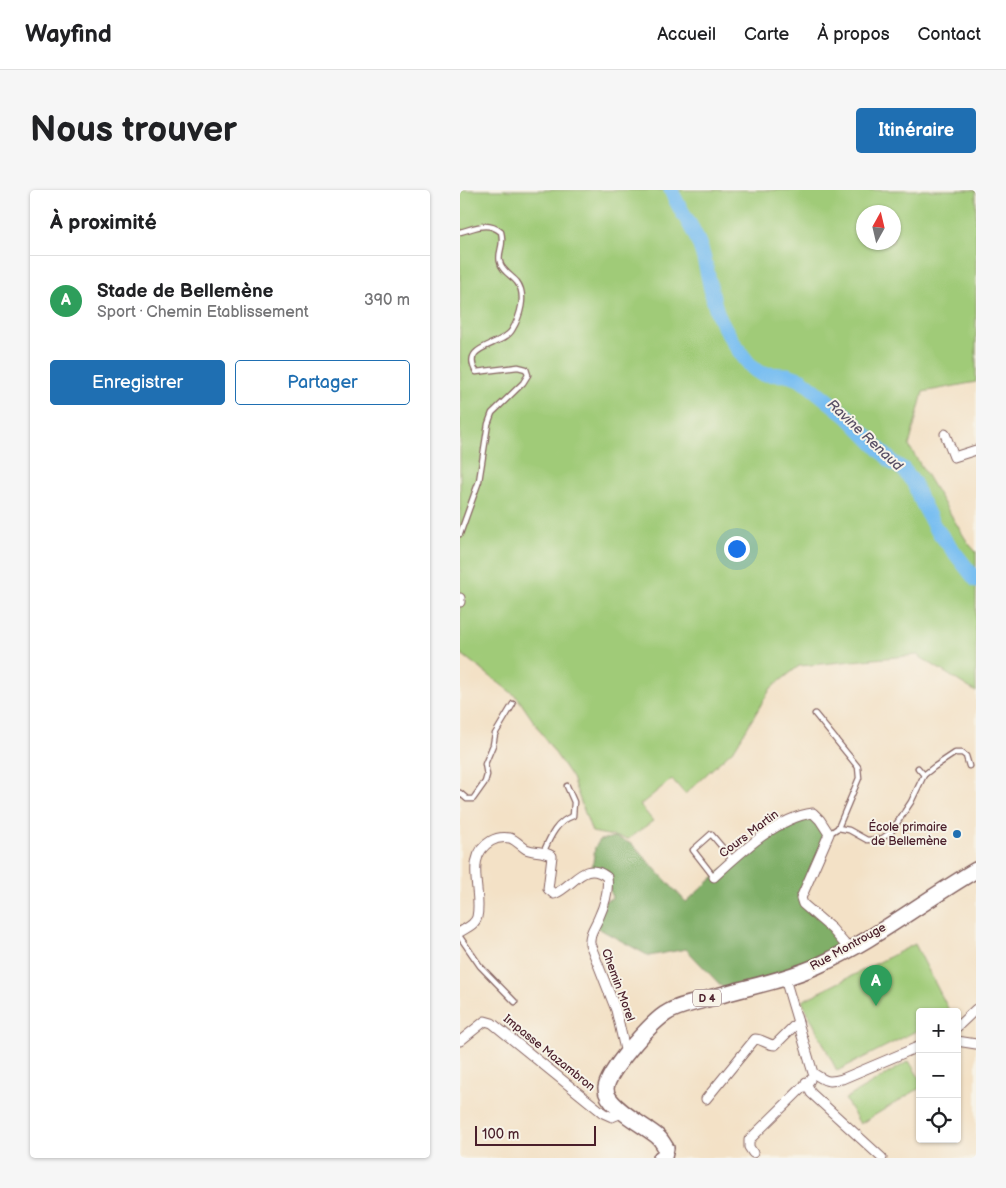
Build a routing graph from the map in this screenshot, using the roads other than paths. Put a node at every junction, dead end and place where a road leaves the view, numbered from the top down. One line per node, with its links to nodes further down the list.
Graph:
1 (460, 232): 4 (lane)
2 (945, 434): 3 (street)
3 (976, 450)
4 (460, 534)
5 (460, 598): 6 (street)
6 (460, 602)
7 (513, 704): 13 (lane)
8 (815, 714): 14 (lane)
9 (970, 766): 11 (lane)
10 (918, 768): 11 (lane)
11 (924, 775): 14 (lane)
12 (567, 786): 16 (lane)
13 (460, 793)
14 (838, 828): 15 (lane)
15 (829, 834): 17 (street, Cours Martin); 22 (street)
16 (544, 851): 20 (street); 32 (street, Chemin Morel)
17 (733, 860): 19 (street, Cours Martin); 19 (lane)
18 (976, 870): 22 (main road, Rue Montrouge / D 4)
19 (714, 877)
20 (460, 932)
21 (460, 938): 24 (lane)
22 (849, 949): 23 (main road, Rue Montrouge / D 4)
23 (782, 978): 26 (street); 32 (main road, Rue Montrouge / D 4)
24 (515, 1002)
25 (976, 1009): 27 (street)
26 (798, 1022): 33 (street); 35 (street)
27 (961, 1023)
28 (460, 1041): 36 (street, Impasse Mazambron)
29 (961, 1041): 30 (street)
30 (976, 1044)
31 (916, 1048): 33 (street)
32 (626, 1054): 36 (main road, Rue Montrouge / D 4)
33 (813, 1073): 34 (street)
34 (806, 1082): 37 (street); 39 (street)
35 (706, 1099)
36 (624, 1112): 38 (main road, Rue Montrouge / D 4)
37 (753, 1153)
38 (661, 1158)
39 (882, 1158)

